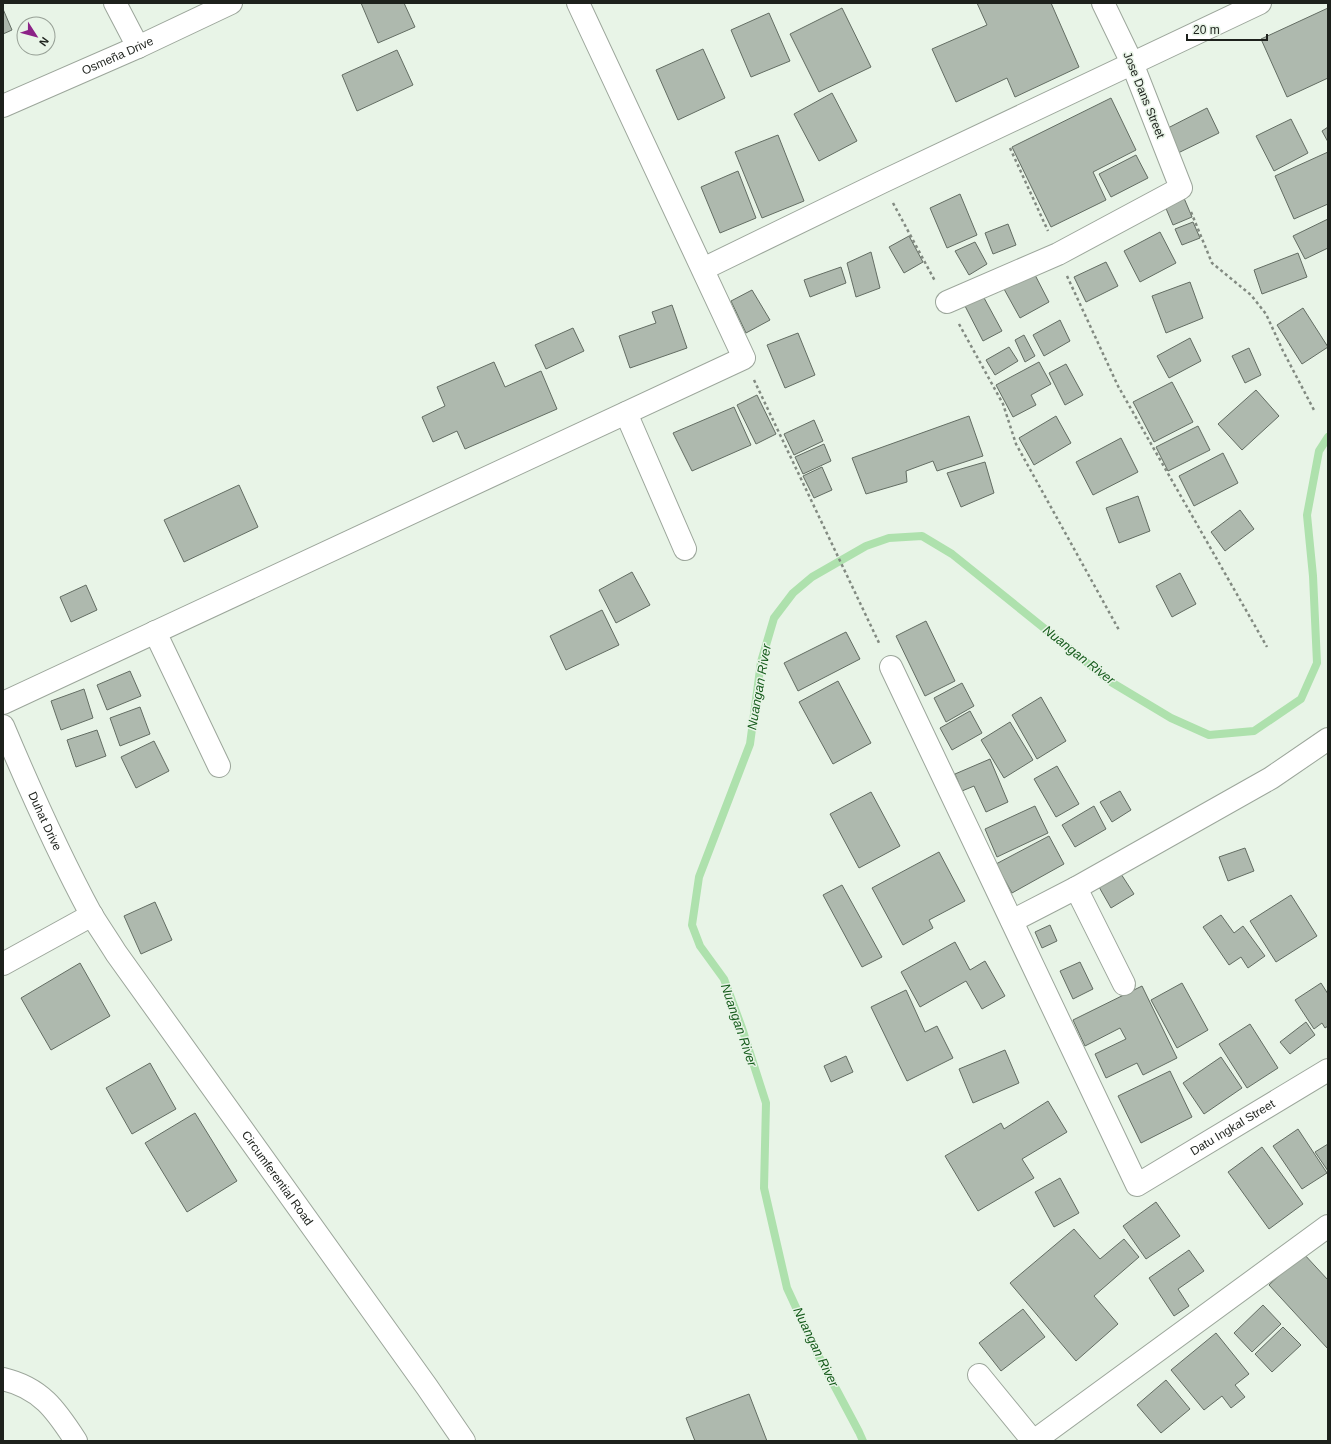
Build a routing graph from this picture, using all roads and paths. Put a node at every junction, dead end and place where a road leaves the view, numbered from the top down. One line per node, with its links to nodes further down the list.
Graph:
1 (115, 3): 6 (street)
2 (231, 3): 6 (street, Osmeña Drive)
3 (578, 3): 13 (street)
4 (1103, 3): 7 (street, Jose Dans Street)
5 (1260, 3): 7 (street)
6 (138, 47): 8 (street, Osmeña Drive)
7 (1132, 63): 9 (street); 11 (street, Jose Dans Street)
8 (3, 106)
9 (1000, 126): 10 (street); 12 (path)
10 (882, 182): 13 (street); 14 (path)
11 (1181, 188): 12 (street); 16 (path)
12 (1058, 254): 14 (street); 21 (path)
13 (704, 269): 15 (street)
14 (947, 302): 19 (path)
15 (744, 358): 17 (street); 22 (path)
16 (1315, 412)
17 (626, 413): 18 (street); 20 (street)
18 (685, 549)
19 (1119, 630)
20 (155, 632): 23 (street); 26 (street)
21 (1267, 647)
22 (891, 667): 29 (street)
23 (3, 702)
24 (3, 726): 28 (street, Duhat Drive)
25 (1328, 739): 27 (street)
26 (219, 766)
27 (1076, 888): 29 (street); 31 (street)
28 (92, 915): 30 (street); 37 (street, Circumferential Road)
29 (1012, 921): 32 (street, Datu Ingkal Street)
30 (3, 964)
31 (1124, 984)
32 (1328, 1070)
33 (1328, 1226): 38 (street)
34 (979, 1375): 38 (street)
35 (3, 1379): 36 (street)
36 (76, 1441)
37 (464, 1441)
38 (1033, 1441)

